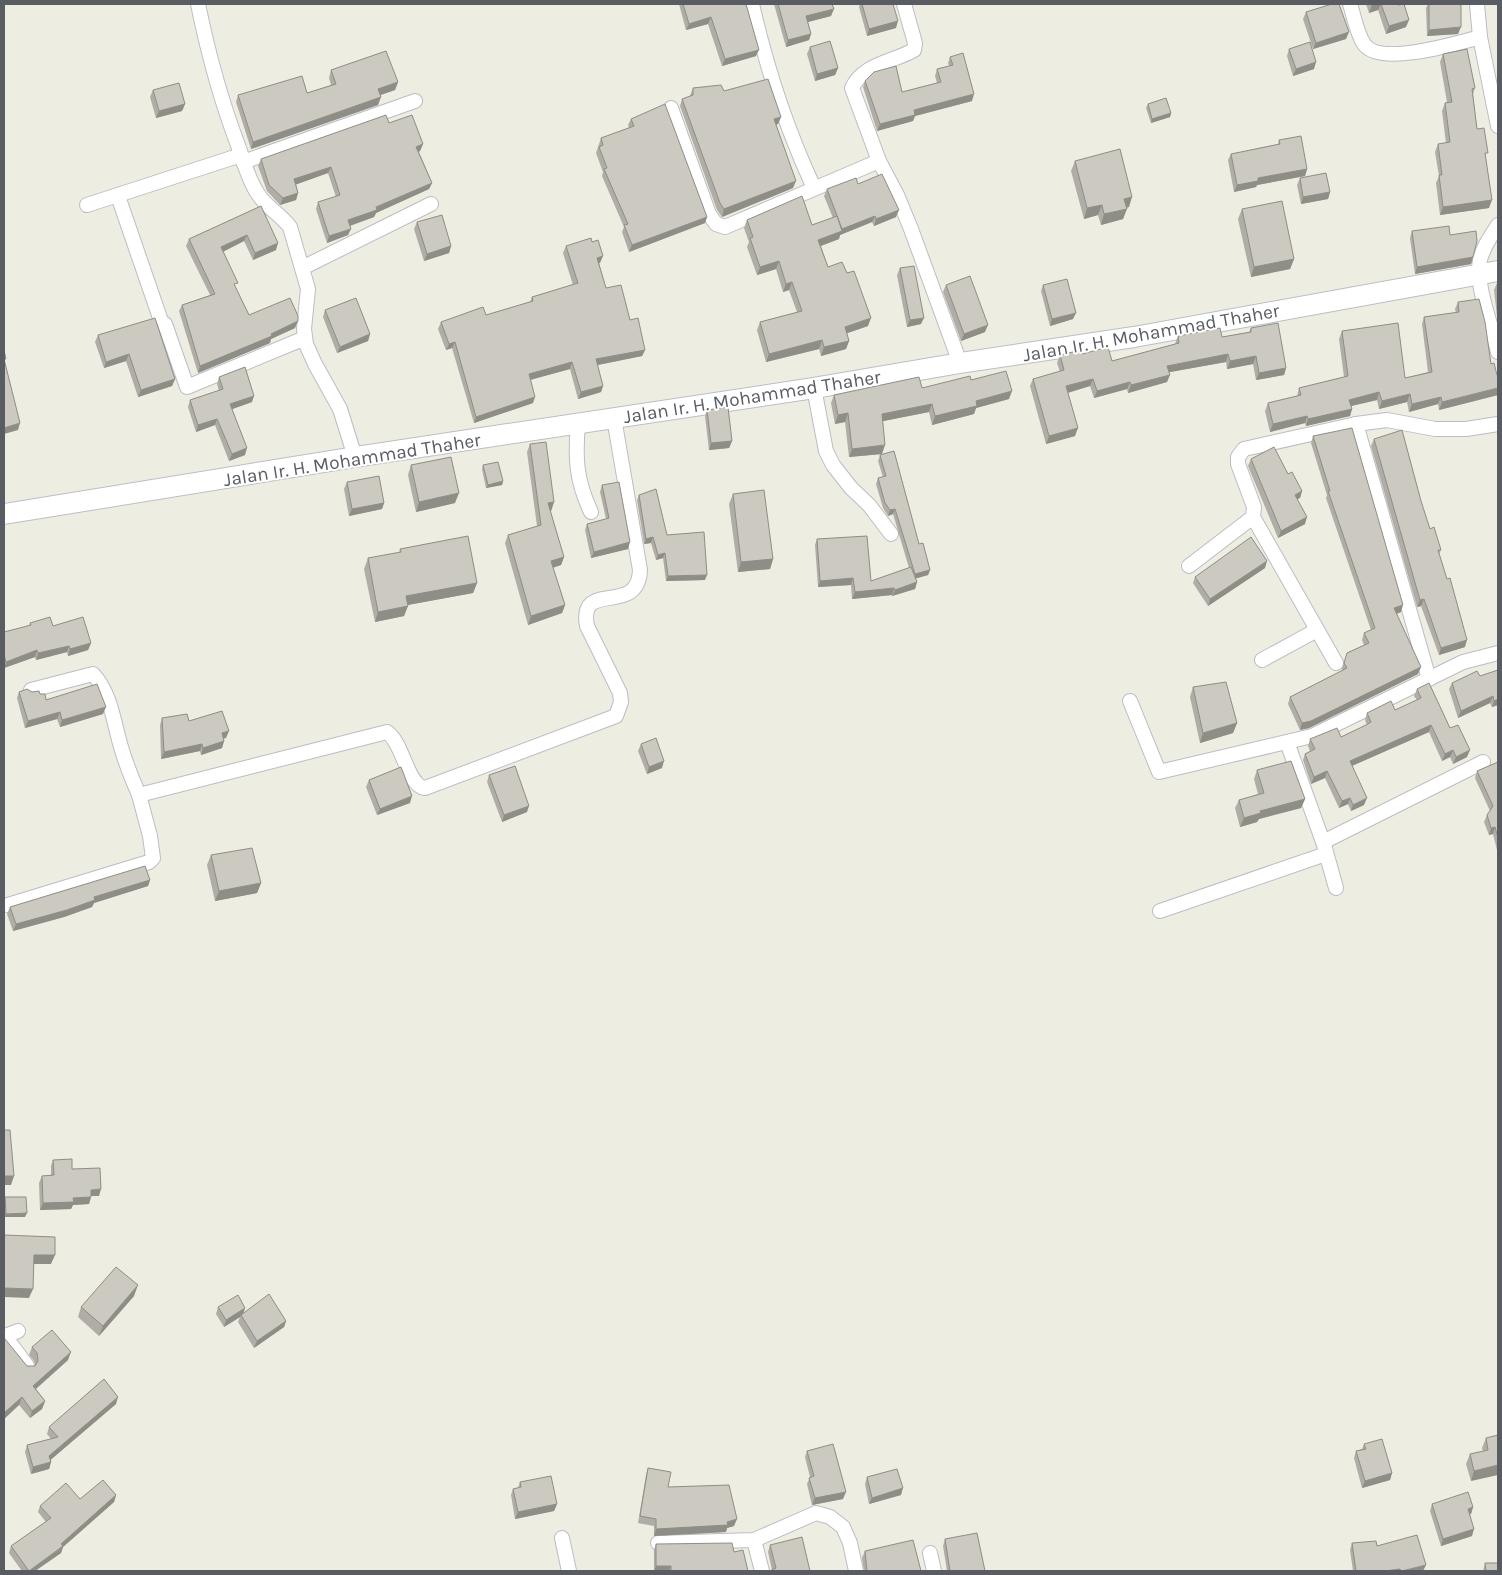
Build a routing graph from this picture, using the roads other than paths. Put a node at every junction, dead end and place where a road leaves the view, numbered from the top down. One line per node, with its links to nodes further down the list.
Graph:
1 (198, 4): 10 (street)
2 (752, 4): 12 (street)
3 (904, 4): 11 (street)
4 (1350, 4): 6 (street)
5 (1477, 4): 6 (street)
6 (1480, 37): 9 (street)
7 (415, 101): 10 (street)
8 (671, 108): 12 (street)
9 (1498, 126)
10 (242, 158): 13 (street); 17 (street)
11 (879, 161): 12 (street); 22 (street)
12 (814, 188)
13 (118, 196): 15 (street); 20 (street)
14 (431, 204): 17 (street)
15 (88, 206)
16 (1498, 225): 19 (street)
17 (302, 268): 20 (street)
18 (1498, 271): 19 (main road, Jalan Ir. H. Mohammad Thaher)
19 (1478, 274): 21 (street); 22 (main road, Jalan Ir. H. Mohammad Thaher)
20 (305, 338): 28 (street)
21 (1498, 352)
22 (960, 363): 23 (main road, Jalan Ir. H. Mohammad Thaher)
23 (814, 388): 24 (main road, Jalan Ir. H. Mohammad Thaher); 32 (street)
24 (614, 418): 25 (main road, Jalan Ir. H. Mohammad Thaher); 43 (street)
25 (578, 424): 28 (main road, Jalan Ir. H. Mohammad Thaher); 29 (street)
26 (1356, 424): 27 (street); 31 (street); 38 (street)
27 (1498, 424)
28 (355, 457): 30 (main road, Jalan Ir. H. Mohammad Thaher)
29 (591, 512)
30 (4, 514)
31 (1253, 517): 33 (street); 34 (street)
32 (891, 534)
33 (1189, 566)
34 (1317, 630): 36 (street); 37 (street)
35 (1498, 653): 38 (street)
36 (1262, 660)
37 (1336, 663)
38 (1429, 679): 41 (street)
39 (31, 690): 43 (street)
40 (1130, 701): 41 (street)
41 (1287, 742): 44 (street)
42 (1483, 762): 44 (street)
43 (139, 795): 46 (street)
44 (1324, 848): 45 (street); 47 (street)
45 (1336, 888)
46 (8, 906)
47 (1160, 911)
48 (18, 1331): 49 (street)
49 (4, 1336): 50 (street)
50 (27, 1366)
51 (562, 1538): 55 (street)
52 (754, 1540): 53 (street); 56 (street); 57 (street)
53 (658, 1543)
54 (930, 1553): 58 (street)
55 (569, 1571)
56 (762, 1571)
57 (856, 1571)
58 (934, 1571)

